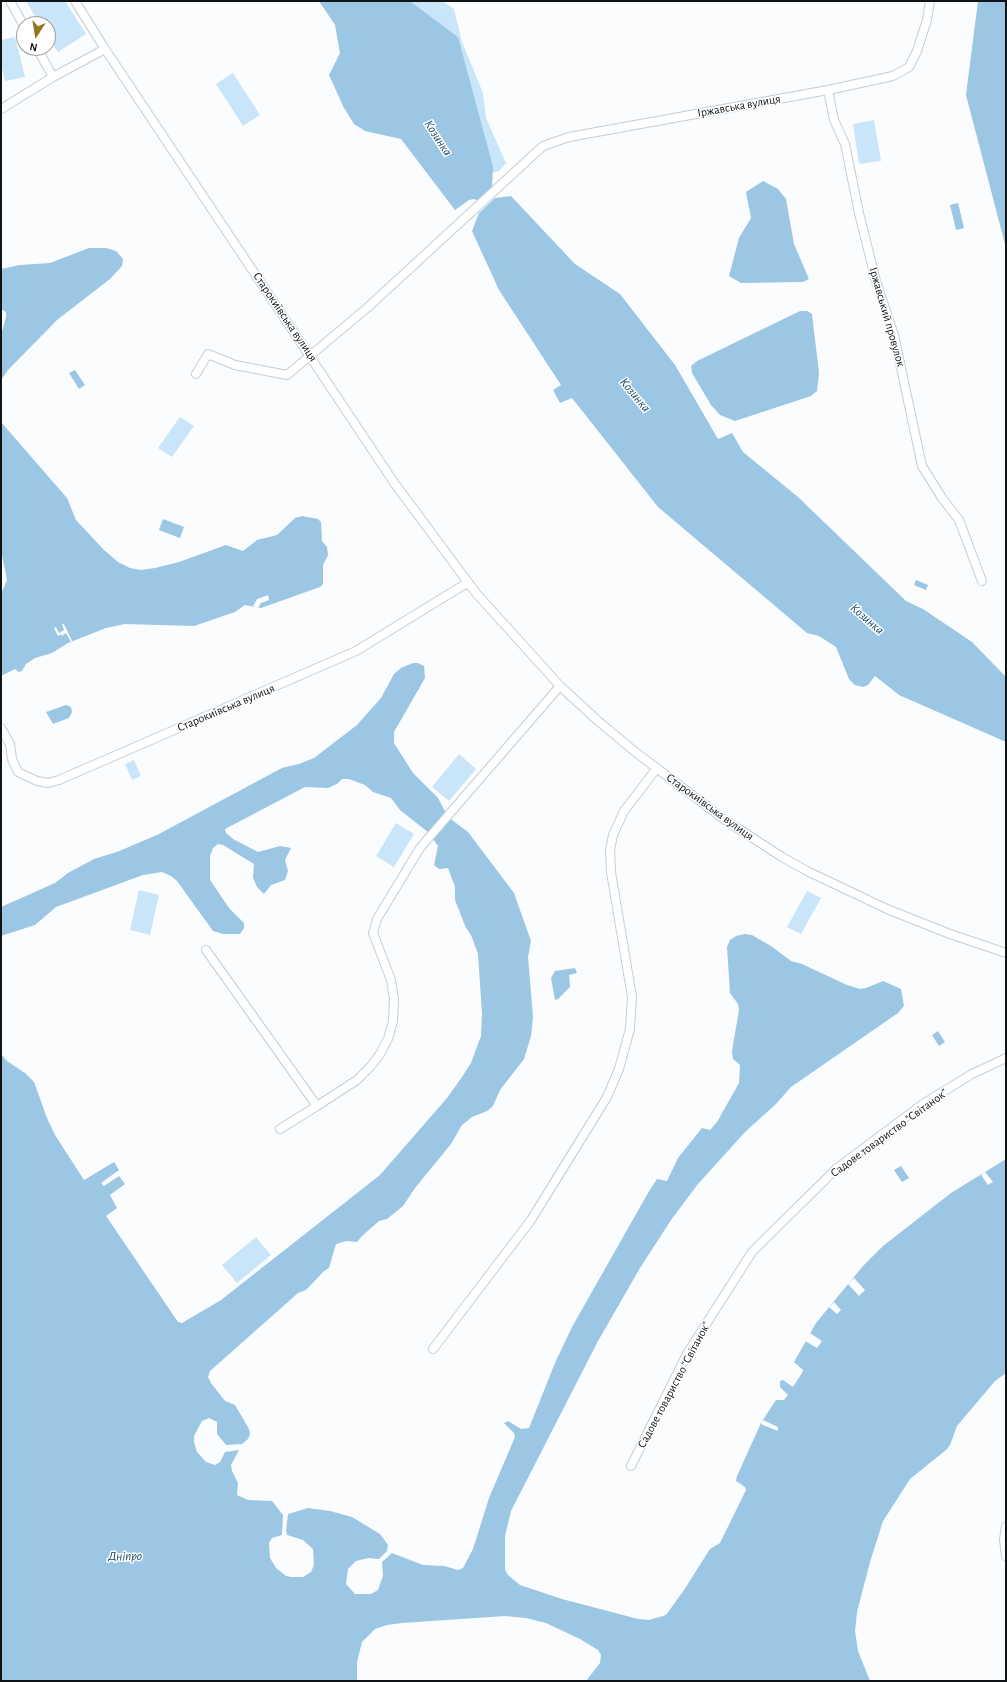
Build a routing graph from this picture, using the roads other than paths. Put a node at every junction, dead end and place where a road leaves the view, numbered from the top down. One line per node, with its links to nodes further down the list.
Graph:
1 (10, 1): 4 (street)
2 (75, 1): 5 (street, Старокиївська вулиця)
3 (930, 1): 8 (street, Іржавська вулиця)
4 (18, 16)
5 (105, 49): 7 (street); 10 (street, Старокиївська вулиця)
6 (41, 56): 7 (street)
7 (53, 77): 9 (street)
8 (828, 90): 10 (street, Іржавська вулиця); 12 (street, Іржавський провулок)
9 (1, 110)
10 (311, 356): 11 (street, Іржавська вулиця); 13 (street, Старокиївська вулиця)
11 (196, 374)
12 (982, 581)
13 (467, 583): 14 (street, Старокиївська вулиця); 15 (street, Старокиївська вулиця)
14 (560, 686): 16 (street, Старокиївська вулиця); 20 (street)
15 (1, 728)
16 (657, 768): 18 (street, Старокиївська вулиця); 22 (street)
17 (206, 950): 20 (street)
18 (1006, 953)
19 (1006, 1058): 23 (street, Садове товариство "Світанок")
20 (317, 1106): 21 (street)
21 (280, 1129)
22 (433, 1349)
23 (631, 1466)
24 (1006, 1527): 25 (street)
25 (1006, 1556)

